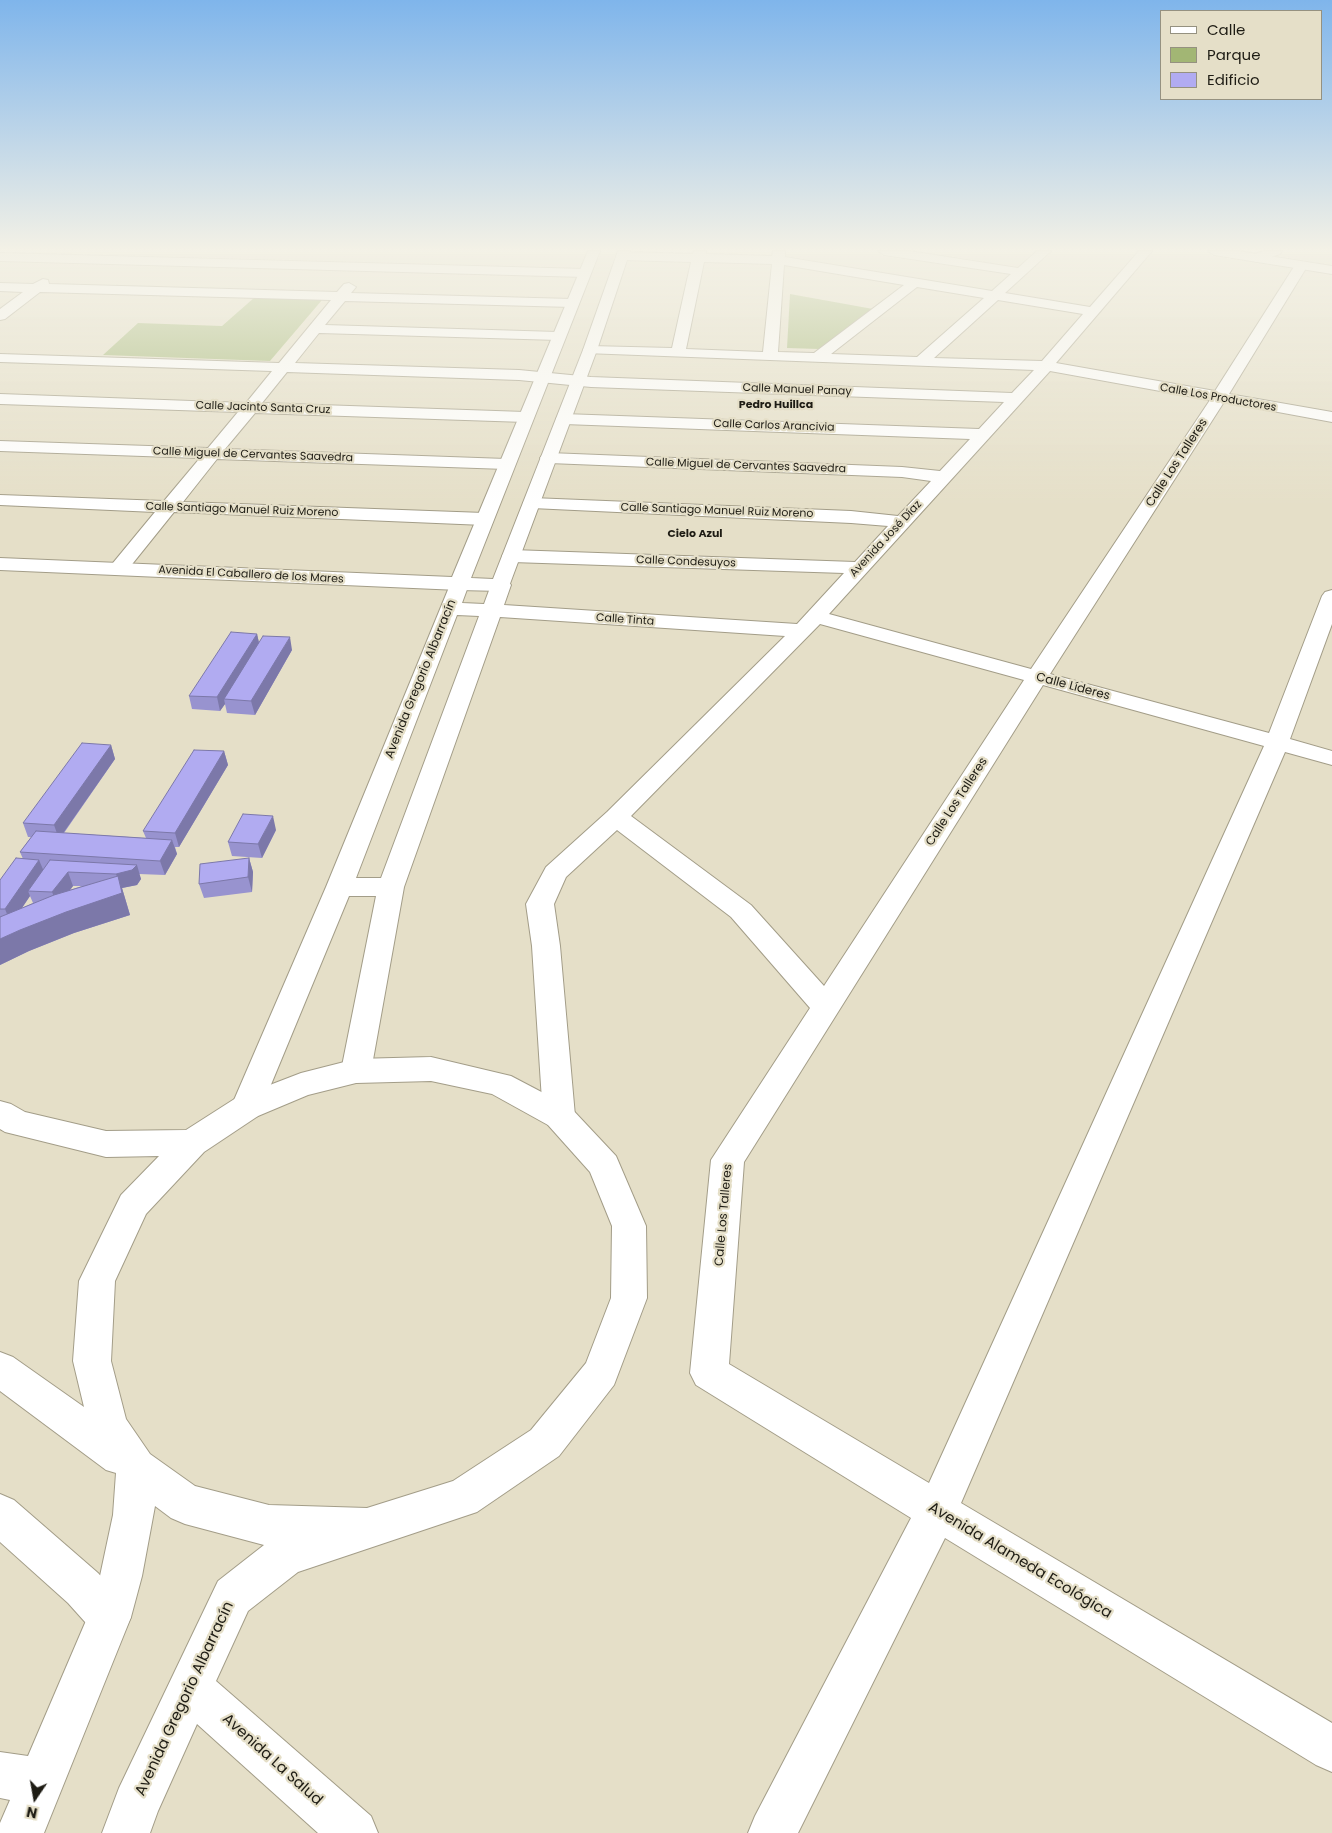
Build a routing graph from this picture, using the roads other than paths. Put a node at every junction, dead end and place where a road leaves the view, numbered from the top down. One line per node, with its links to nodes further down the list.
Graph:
1 (558, 336): 18 (street, Avenida Gregorio Albarracín)
2 (309, 337): 17 (street)
3 (595, 337): 10 (street)
4 (682, 337): 11 (street)
5 (772, 337): 12 (street)
6 (845, 337): 14 (street)
7 (948, 337): 15 (street)
8 (1072, 337): 16 (street, Avenida José Díaz)
9 (1258, 337): 21 (street, Calle Los Talleres)
10 (590, 350): 11 (street, Calle Los Productores); 19 (street)
11 (678, 353): 12 (street, Calle Los Productores)
12 (770, 356): 14 (street, Calle Los Productores)
13 (0, 358): 17 (street, Calle Manuel Panay)
14 (817, 358): 15 (street, Calle Los Productores)
15 (920, 362): 16 (street, Calle Los Productores)
16 (1046, 366): 20 (street, Avenida José Díaz); 21 (street, Calle Los Productores)
17 (284, 367): 18 (street, Calle Manuel Panay); 23 (street)
18 (541, 378): 19 (street, Calle Manuel Panay); 24 (street, Avenida Gregorio Albarracín)
19 (578, 381): 20 (street, Calle Manuel Panay); 26 (street)
20 (1017, 398): 27 (street, Avenida José Díaz)
21 (1219, 398): 25 (street, Calle Los Productores); 48 (street, Calle Los Talleres)
22 (0, 399): 23 (street, Calle Jacinto Santa Cruz)
23 (251, 407): 24 (street, Calle Jacinto Santa Cruz); 29 (street)
24 (525, 417): 31 (street, Avenida Gregorio Albarracín)
25 (1332, 417)
26 (564, 418): 27 (street, Calle Carlos Arancivia); 30 (street)
27 (983, 434): 32 (street, Avenida José Díaz)
28 (0, 446): 29 (street, Calle Miguel de Cervantes Saavedra)
29 (213, 454): 31 (street, Calle Miguel de Cervantes Saavedra); 35 (street)
30 (549, 458): 32 (street, Calle Miguel de Cervantes Saavedra); 34 (street)
31 (506, 464): 36 (street, Avenida Gregorio Albarracín)
32 (944, 476): 37 (street, Avenida José Díaz)
33 (0, 500): 35 (street, Calle Santiago Manuel Ruiz Moreno)
34 (532, 503): 37 (street, Calle Santiago Manuel Ruiz Moreno); 38 (street)
35 (170, 507): 36 (street, Calle Santiago Manuel Ruiz Moreno); 41 (street)
36 (484, 519): 42 (street, Avenida Gregorio Albarracín)
37 (902, 522): 40 (street, Avenida José Díaz)
38 (512, 556): 40 (street, Calle Condesuyos); 43 (street)
39 (0, 564): 41 (street, Avenida El Caballero de los Mares)
40 (859, 568): 47 (street, Avenida José Díaz)
41 (118, 569): 42 (street, Avenida El Caballero de los Mares)
42 (459, 584): 43 (street, Avenida El Caballero de los Mares); 45 (street, Avenida Gregorio Albarracín)
43 (501, 585): 46 (street)
44 (1332, 596): 49 (street)
45 (449, 608): 46 (street, Calle Tinta); 52 (street, Avenida Gregorio Albarracín)
46 (492, 611): 47 (street, Calle Tinta); 53 (street)
47 (808, 624): 48 (street, Calle Líderes); 51 (street, Avenida José Díaz)
48 (1037, 677): 49 (street, Calle Líderes); 54 (street, Calle Los Talleres)
49 (1277, 743): 50 (street, Calle Líderes); 63 (street)
50 (1332, 758)
51 (616, 817): 54 (street); 58 (street, Avenida José Díaz)
52 (339, 887): 53 (street); 56 (street, Avenida Gregorio Albarracín)
53 (392, 887): 55 (street)
54 (826, 1007): 61 (street, Calle Los Talleres)
55 (356, 1071): 56 (street, Avenida Gregorio Albarracín); 58 (street, Avenida Gregorio Albarracín)
56 (247, 1107): 59 (street, Avenida Gregorio Albarracín)
57 (0, 1113): 59 (street)
58 (559, 1116): 65 (street, Avenida Gregorio Albarracín)
59 (192, 1143): 62 (street, Avenida Gregorio Albarracín)
60 (0, 1369): 62 (street)
61 (708, 1373): 63 (street, Avenida Alameda Ecológica)
62 (136, 1468): 65 (street); 66 (street)
63 (937, 1511): 68 (street, Avenida Alameda Ecológica); 73 (street)
64 (0, 1514): 66 (street)
65 (367, 1529): 67 (street, Avenida Gregorio Albarracín)
66 (108, 1617): 69 (street)
67 (190, 1688): 71 (street, Avenida Gregorio Albarracín); 72 (street, Avenida La Salud)
68 (1332, 1749)
69 (20, 1778): 70 (street)
70 (20, 1833)
71 (126, 1833)
72 (354, 1833)
73 (772, 1833)

